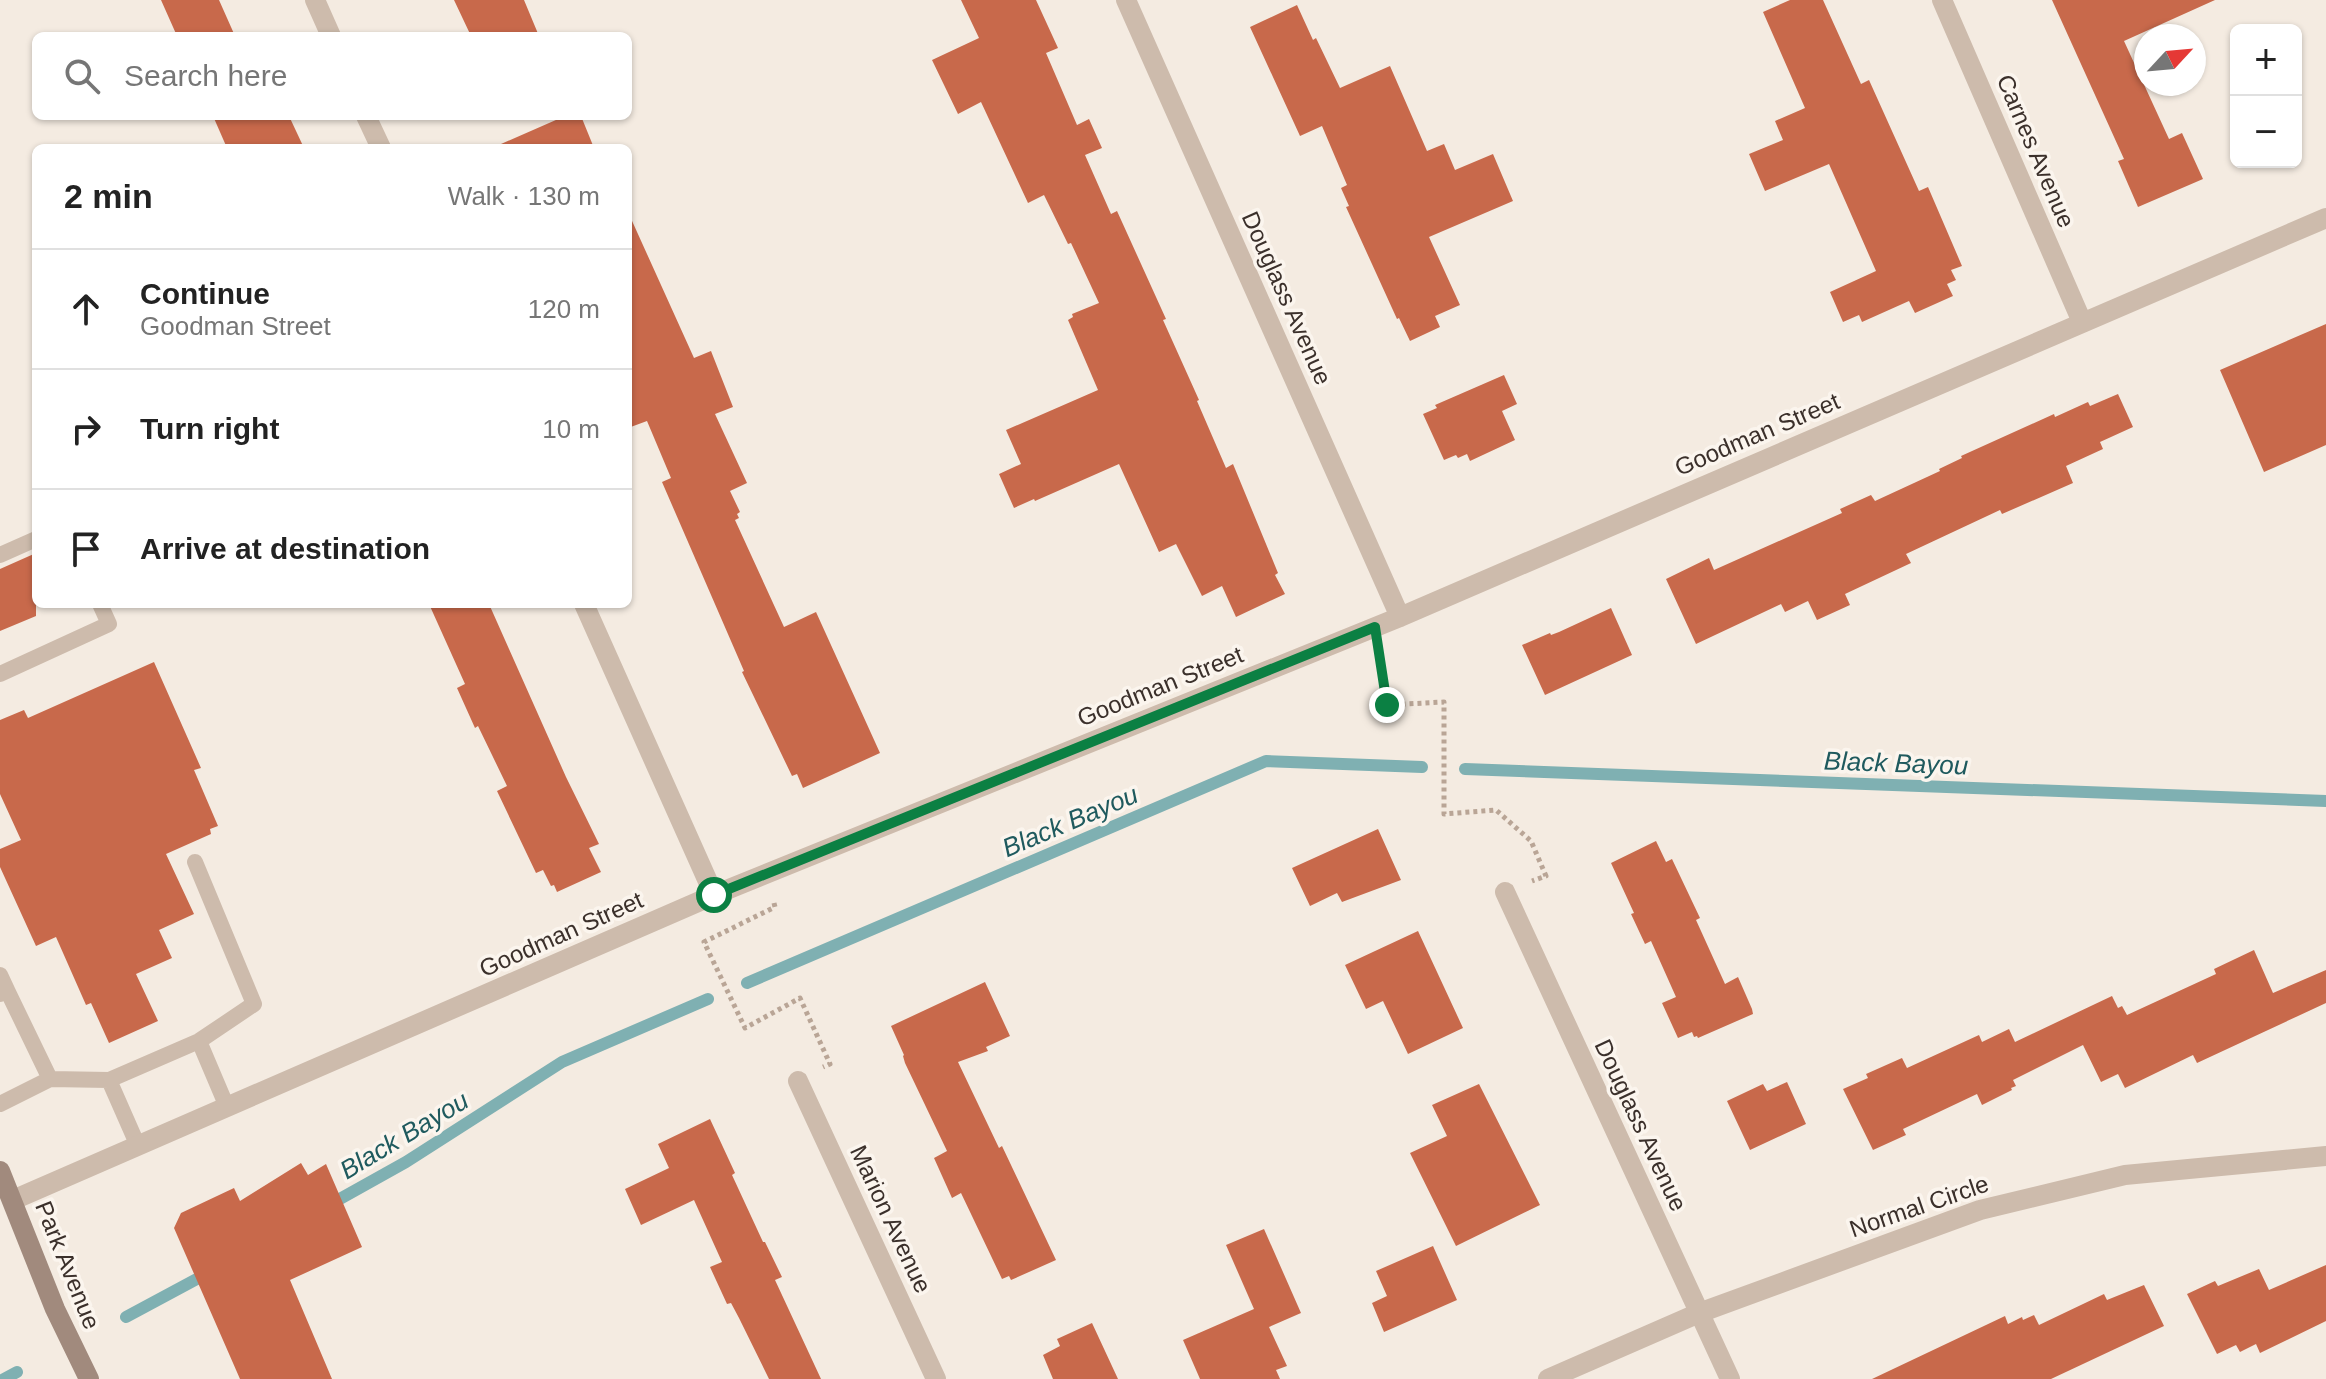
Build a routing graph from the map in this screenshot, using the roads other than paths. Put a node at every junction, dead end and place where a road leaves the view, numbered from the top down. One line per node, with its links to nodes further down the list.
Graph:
1 (315, 0): 4 (street)
2 (1126, 0): 13 (street, Douglass Avenue)
3 (1942, 0): 8 (street, Carnes Avenue)
4 (329, 32)
5 (368, 120): 6 (street)
6 (379, 144)
7 (2326, 218): 8 (street, Goodman Street)
8 (2082, 322): 13 (street, Goodman Street)
9 (32, 541): 10 (lane)
10 (0, 555)
11 (102, 608): 14 (lane)
12 (586, 608): 17 (street)
13 (1400, 617): 17 (street, Goodman Street)
14 (0, 674)
15 (195, 862): 19 (lane)
16 (1505, 892): 29 (street, Douglass Avenue)
17 (714, 895): 24 (street, Goodman Street)
18 (2, 986): 20 (lane)
19 (199, 1041): 21 (lane); 24 (lane)
20 (50, 1079): 21 (lane); 23 (lane)
21 (109, 1080): 25 (lane)
22 (798, 1081): 31 (street, Marion Avenue)
23 (0, 1104)
24 (227, 1107): 25 (street, Goodman Street)
25 (138, 1146): 28 (street, Goodman Street)
26 (2326, 1156): 29 (street, Normal Circle)
27 (0, 1171): 28 (main road, Park Avenue)
28 (13, 1200): 30 (main road, Park Avenue)
29 (1699, 1313): 32 (street, Normal Circle); 33 (street, Douglass Avenue)
30 (89, 1379)
31 (936, 1379)
32 (1548, 1379)
33 (1730, 1379)

